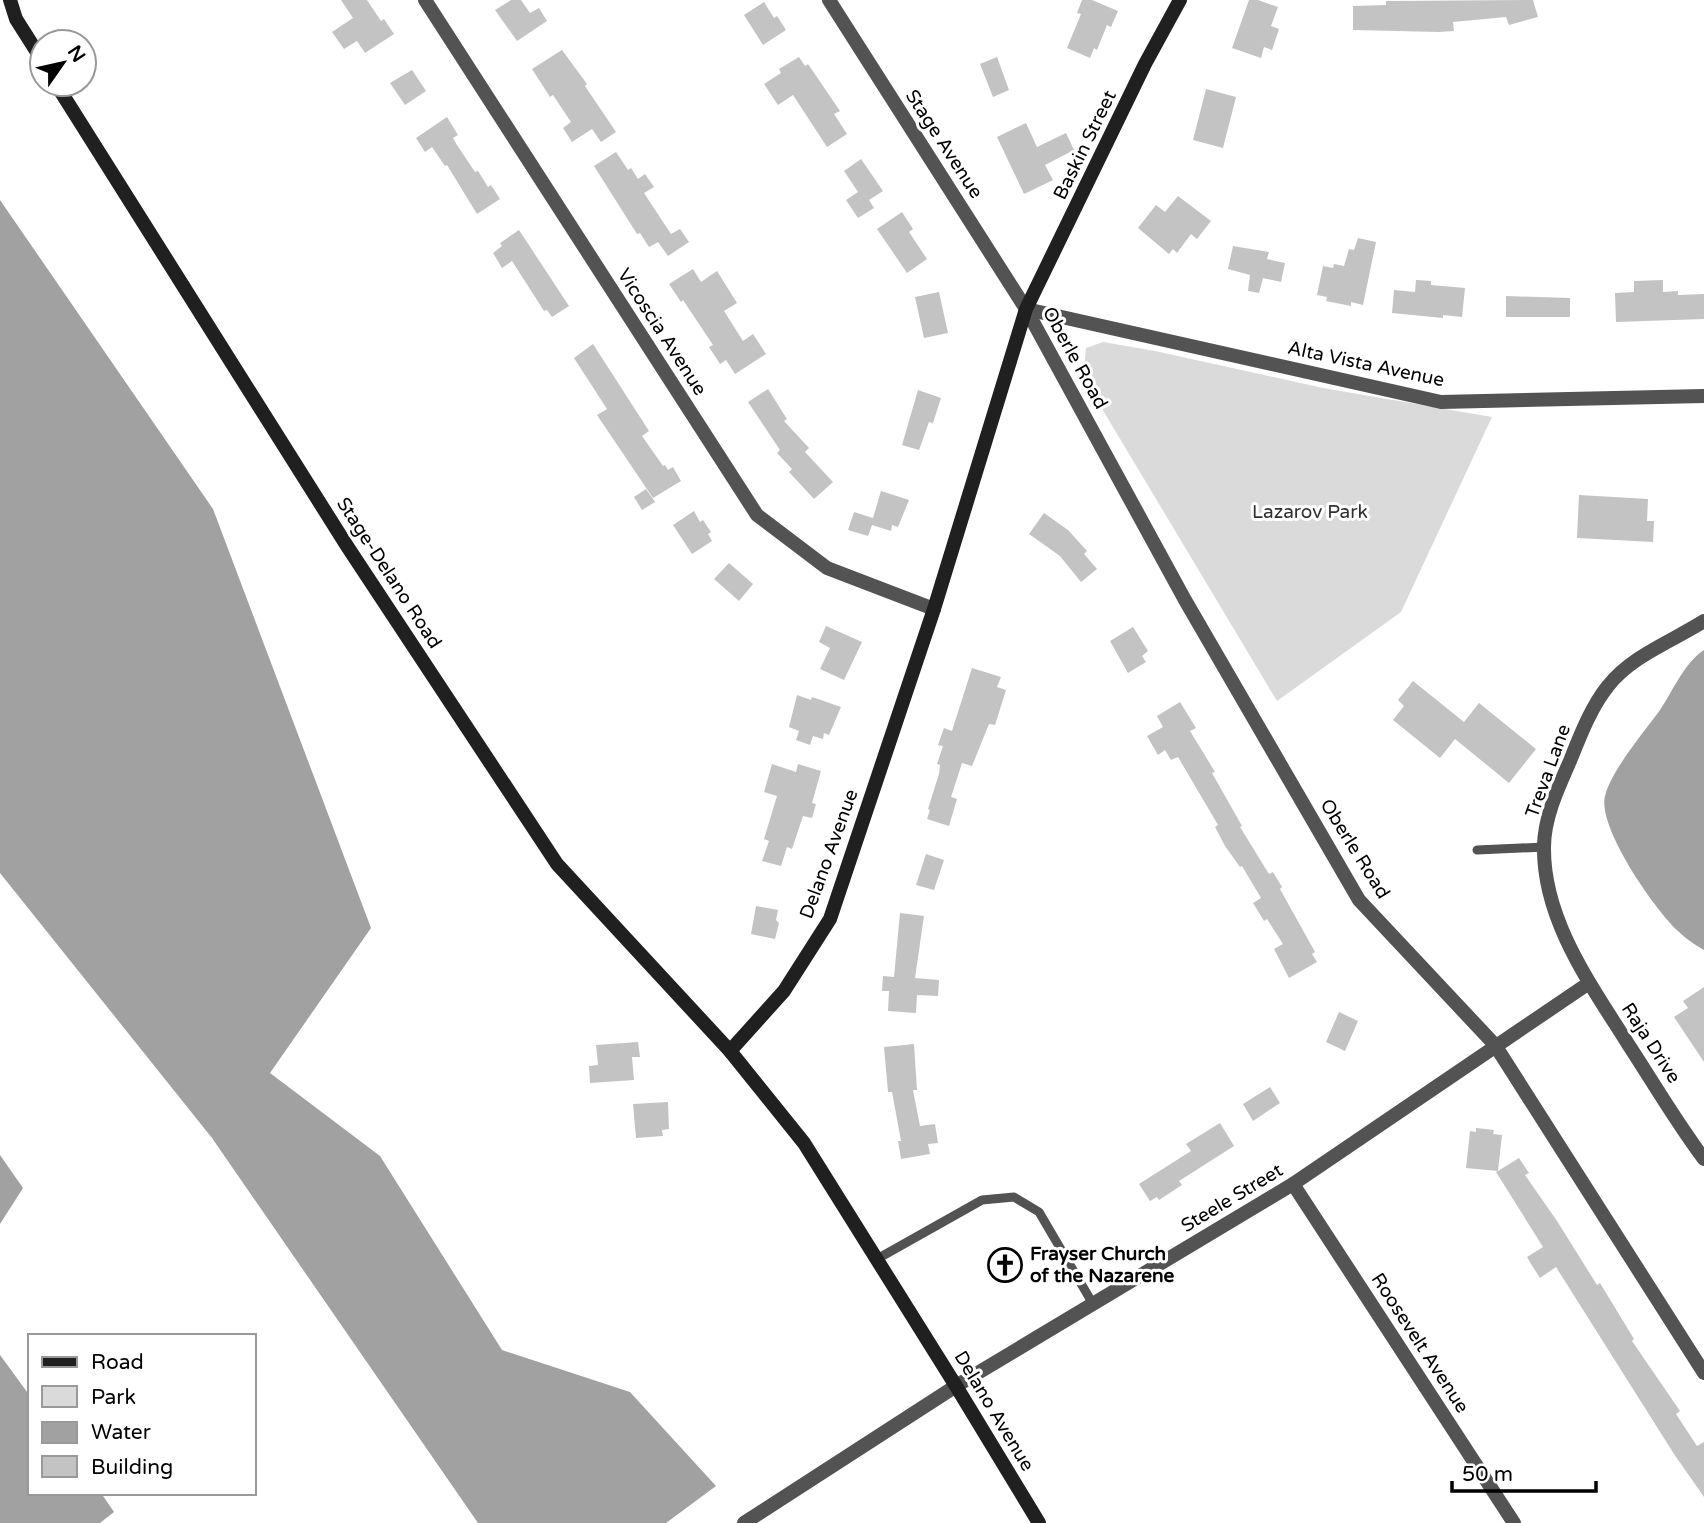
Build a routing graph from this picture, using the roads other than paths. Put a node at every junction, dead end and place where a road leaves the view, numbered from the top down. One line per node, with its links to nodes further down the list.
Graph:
1 (10, 0): 5 (main road)
2 (425, 0): 9 (street, Vicoscia Avenue)
3 (829, 0): 7 (street, Stage Avenue)
4 (1180, 0): 7 (main road, Baskin Street)
5 (28, 38)
6 (66, 98): 15 (main road, Stage-Delano Road)
7 (1026, 309): 8 (street, Alta Vista Avenue); 9 (main road, Delano Avenue); 14 (street, Oberle Road)
8 (1704, 396)
9 (933, 609): 15 (main road, Delano Avenue)
10 (1704, 621): 11 (street, Treva Lane)
11 (1544, 847): 12 (lane); 13 (street, Treva Lane)
12 (1477, 850)
13 (1589, 983): 14 (street, Steele Street); 16 (street, Raja Drive)
14 (1496, 1045): 17 (street, Steele Street); 20 (street, Oberle Road)
15 (730, 1051): 18 (main road, Delano Avenue)
16 (1704, 1159)
17 (1293, 1184): 19 (street, Steele Street); 24 (street, Roosevelt Avenue)
18 (877, 1259): 19 (lane); 21 (main road, Delano Avenue)
19 (1093, 1304): 21 (street, Steele Street)
20 (1704, 1373)
21 (956, 1386): 22 (street, Steele Street); 23 (main road, Delano Avenue)
22 (744, 1523)
23 (1039, 1523)
24 (1514, 1523)

